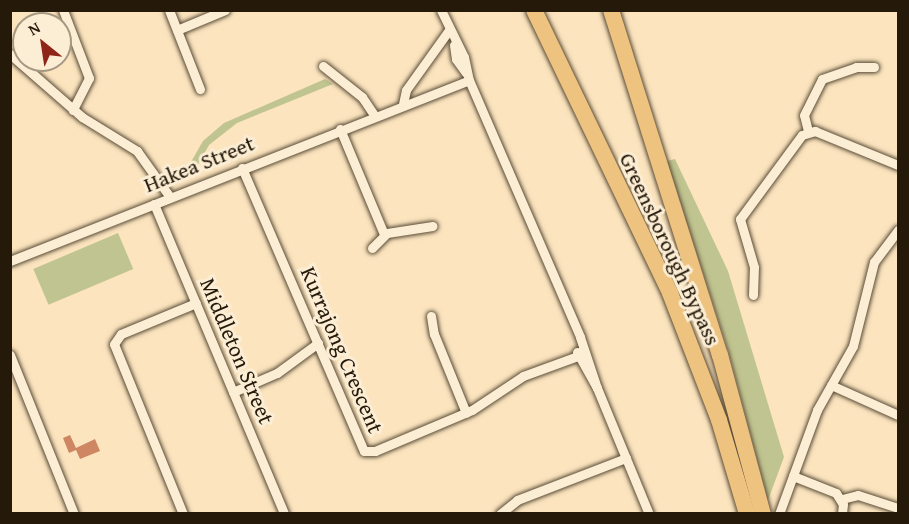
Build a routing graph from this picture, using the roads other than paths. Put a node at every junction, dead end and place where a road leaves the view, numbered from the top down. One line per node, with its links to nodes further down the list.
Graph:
1 (63, 10): 15 (street)
2 (169, 10): 7 (street)
3 (225, 10): 7 (street)
4 (441, 10): 8 (street)
5 (534, 10): 47 (highway, Greensborough Bypass)
6 (610, 10): 48 (highway, Greensborough Bypass)
7 (177, 30): 13 (street)
8 (450, 34): 12 (street); 14 (street)
9 (10, 54): 15 (street)
10 (323, 66): 16 (street)
11 (874, 67): 18 (street)
12 (468, 77): 14 (street, Hakea Street); 32 (street)
13 (200, 89)
14 (403, 104): 16 (street, Hakea Street)
15 (73, 110): 21 (street)
16 (374, 115): 17 (street, Hakea Street)
17 (340, 129): 20 (street, Hakea Street); 25 (street)
18 (808, 131): 19 (street); 28 (street)
19 (898, 165)
20 (242, 168): 21 (street, Hakea Street); 31 (street, Kurrajong Crescent)
21 (170, 197): 22 (street, Hakea Street)
22 (154, 204): 27 (street, Hakea Street); 29 (street, Middleton Street)
23 (432, 226): 25 (street)
24 (898, 230): 34 (street)
25 (384, 234): 26 (street)
26 (372, 248)
27 (10, 261)
28 (753, 295)
29 (196, 303): 35 (street, Middleton Street); 43 (street)
30 (431, 316): 36 (street)
31 (318, 343): 35 (street); 36 (street, Kurrajong Crescent)
32 (579, 352): 36 (street, Kurrajong Crescent); 38 (street)
33 (10, 355): 42 (street)
34 (831, 385): 37 (street); 39 (street)
35 (233, 392): 44 (street, Middleton Street)
36 (466, 413)
37 (898, 415)
38 (625, 455): 45 (street); 46 (street)
39 (793, 476): 40 (street); 49 (street)
40 (842, 499): 41 (street); 50 (street)
41 (898, 508)
42 (74, 513)
43 (183, 513)
44 (284, 513)
45 (500, 513)
46 (649, 513)
47 (747, 513)
48 (763, 513)
49 (779, 513)
50 (842, 513)

